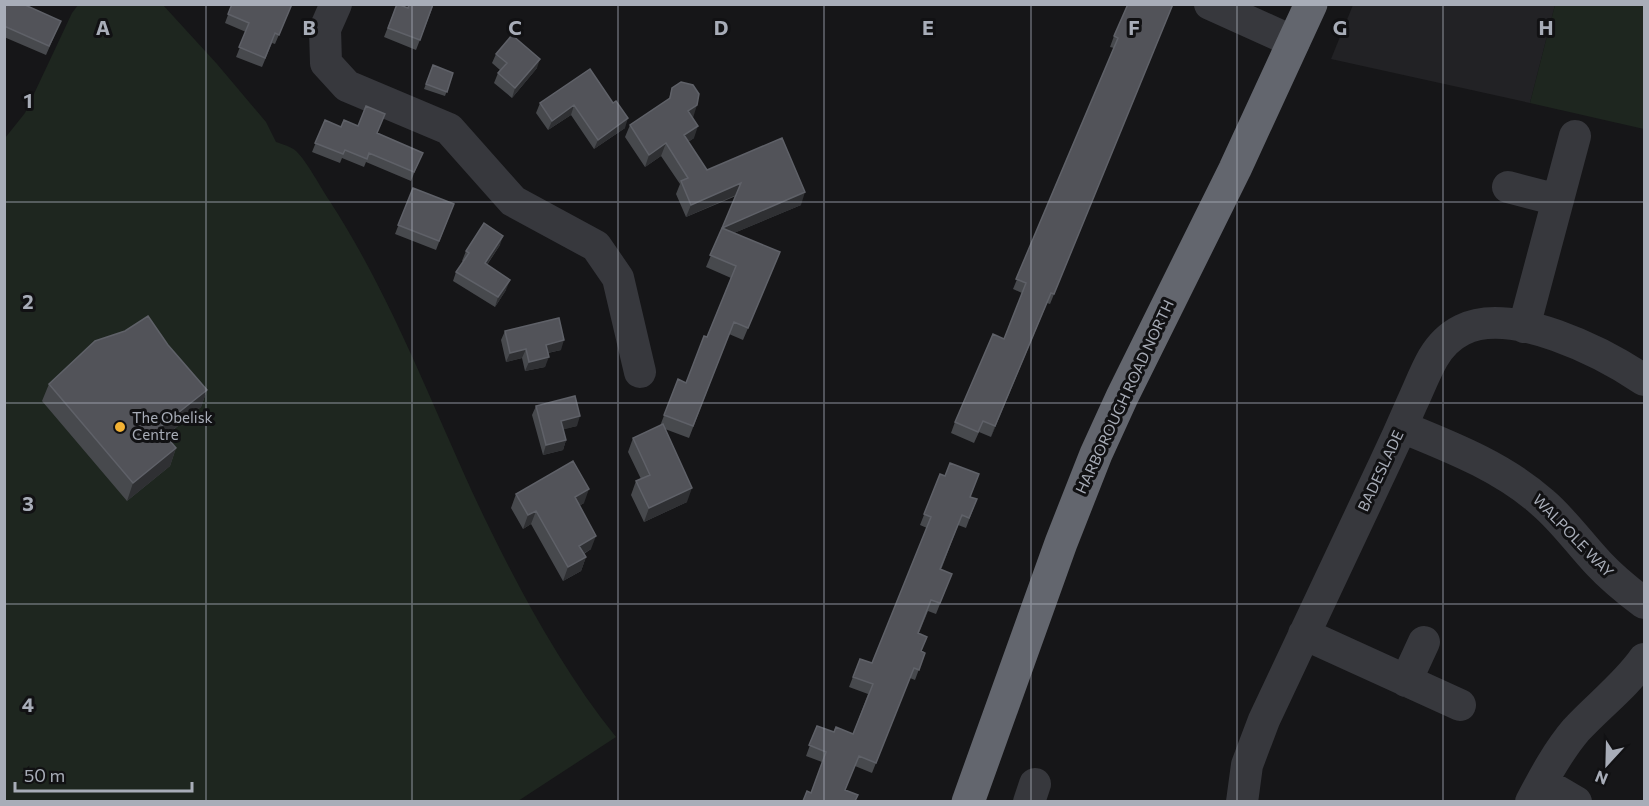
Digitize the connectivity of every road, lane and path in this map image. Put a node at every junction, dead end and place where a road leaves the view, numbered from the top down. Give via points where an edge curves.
1 (336, 4) edge
2 (1210, 4) edge
3 (1311, 4) edge
4 (1294, 42) junction
5 (1575, 136) dead end
6 (1508, 187) dead end
7 (1558, 200) junction
8 (1524, 327) junction
9 (640, 372) dead end
10 (1644, 380) edge
11 (1402, 427) junction
12 (1644, 603) edge
13 (1304, 634) junction
14 (1424, 642) dead end
15 (1644, 659) edge
16 (1406, 681) junction
17 (1460, 705) dead end
18 (1536, 792) edge
19 (968, 801) edge
20 (1242, 801) edge
21 (1576, 801) edge

1 - 9 street via 325,29 326,63 347,86 449,129 513,201 596,246 618,278
2 - 4 street
3 - 4 highway, HARBOROUGH ROAD NORTH
4 - 19 highway, HARBOROUGH ROAD NORTH via 1096,454
5 - 7 street
6 - 7 street
7 - 8 street
8 - 10 street, BADESLADE via 1609,357
8 - 11 street, BADESLADE via 1482,324 1462,330 1446,342 1426,370
11 - 12 street, WALPOLE WAY via 1501,472 1533,493 1612,577
11 - 13 street, BADESLADE
13 - 16 street
13 - 20 street, BADESLADE via 1254,742
14 - 16 street
15 - 18 street via 1628,681 1576,730
16 - 17 street
18 - 21 street

